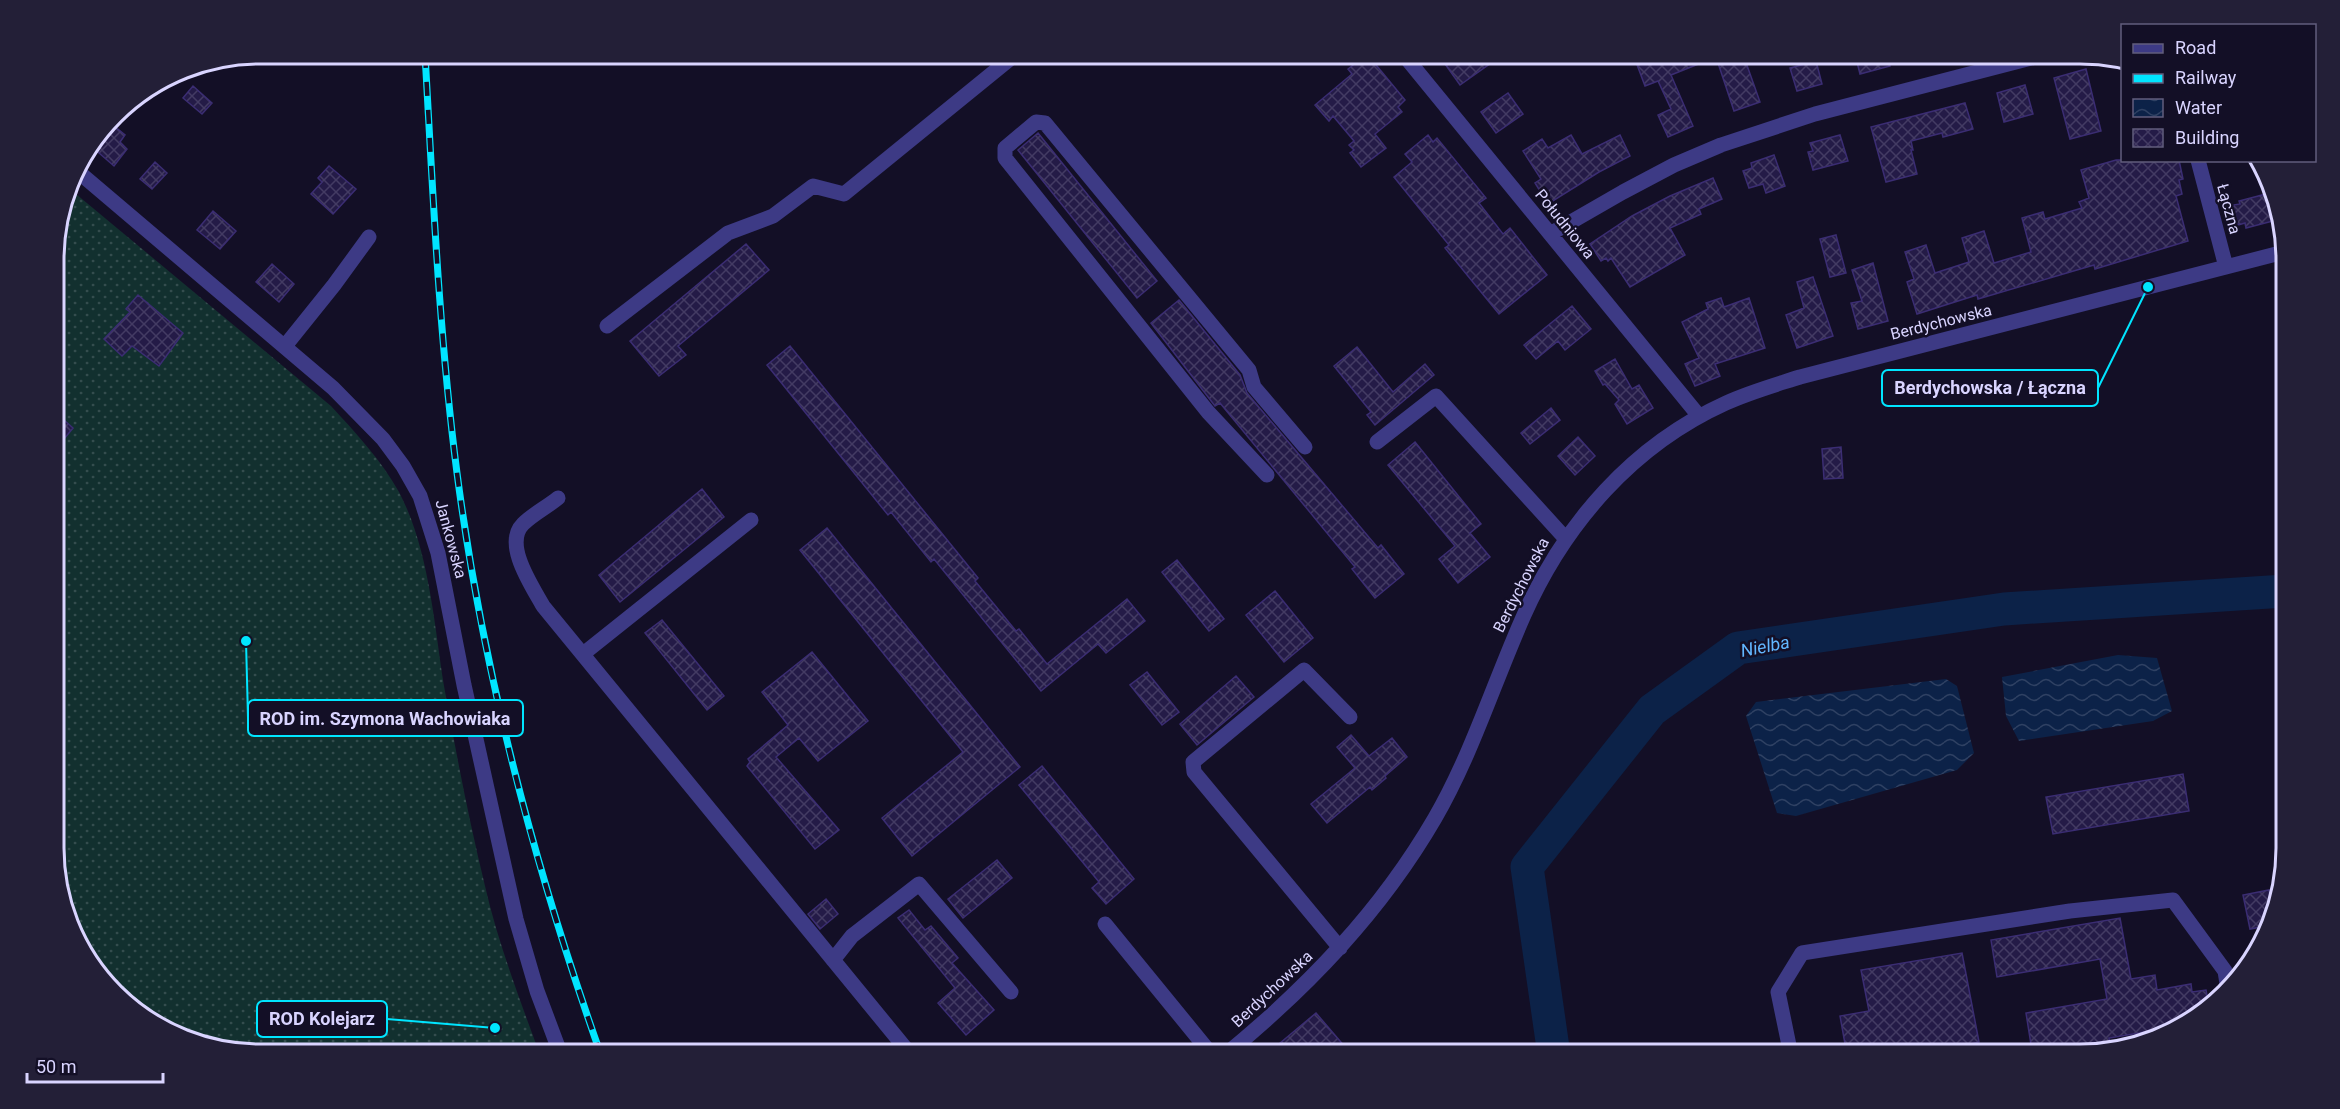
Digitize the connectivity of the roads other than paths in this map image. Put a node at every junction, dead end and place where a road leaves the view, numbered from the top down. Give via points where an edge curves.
1 (1004, 64) edge
2 (1414, 64) edge
3 (2008, 64) edge
4 (2199, 162) edge
5 (84, 176) edge
6 (1550, 234) junction
7 (369, 237) dead end
8 (2276, 254) edge
9 (2226, 267) junction
10 (607, 326) dead end
11 (285, 346) junction
12 (1699, 416) junction
13 (1377, 442) dead end
14 (1305, 447) dead end
15 (1267, 475) dead end
16 (558, 498) dead end
17 (751, 520) dead end
18 (1565, 538) junction
19 (583, 654) junction
20 (1350, 717) dead end
21 (1105, 924) dead end
22 (1340, 948) junction
23 (833, 960) junction
24 (2226, 979) edge
25 (1011, 992) dead end
26 (1203, 1044) edge
27 (1237, 1044) edge
28 (1789, 1044) edge
29 (557, 1045) edge
30 (902, 1045) edge

1 - 10 street via 844,194 813,186 773,216 728,233
2 - 6 street, Południowa
3 - 6 street via 1815,114 1721,145 1674,165
4 - 9 street, Łączna
5 - 11 street, Jankowska
6 - 12 street, Południowa
7 - 11 street
8 - 9 street, Berdychowska
9 - 12 street, Berdychowska via 1800,377 1747,394
11 - 29 street, Jankowska via 383,439 420,496 438,553 516,919
12 - 18 street, Berdychowska via 1626,468
13 - 18 street via 1436,396
14 - 15 street via 1254,387 1242,360 1045,123 1036,122 1005,148 1005,158 1208,412
16 - 19 street via 522,525 516,536 516,551 543,606
17 - 19 street
18 - 22 street, Berdychowska via 1524,614 1435,818 1379,901
19 - 23 street
20 - 22 street via 1304,670 1193,762 1194,772
21 - 26 street
22 - 27 street, Berdychowska
23 - 25 street via 852,936 919,884
23 - 30 street
24 - 28 street via 2225,971 2173,900 2070,910 1802,953 1778,992

